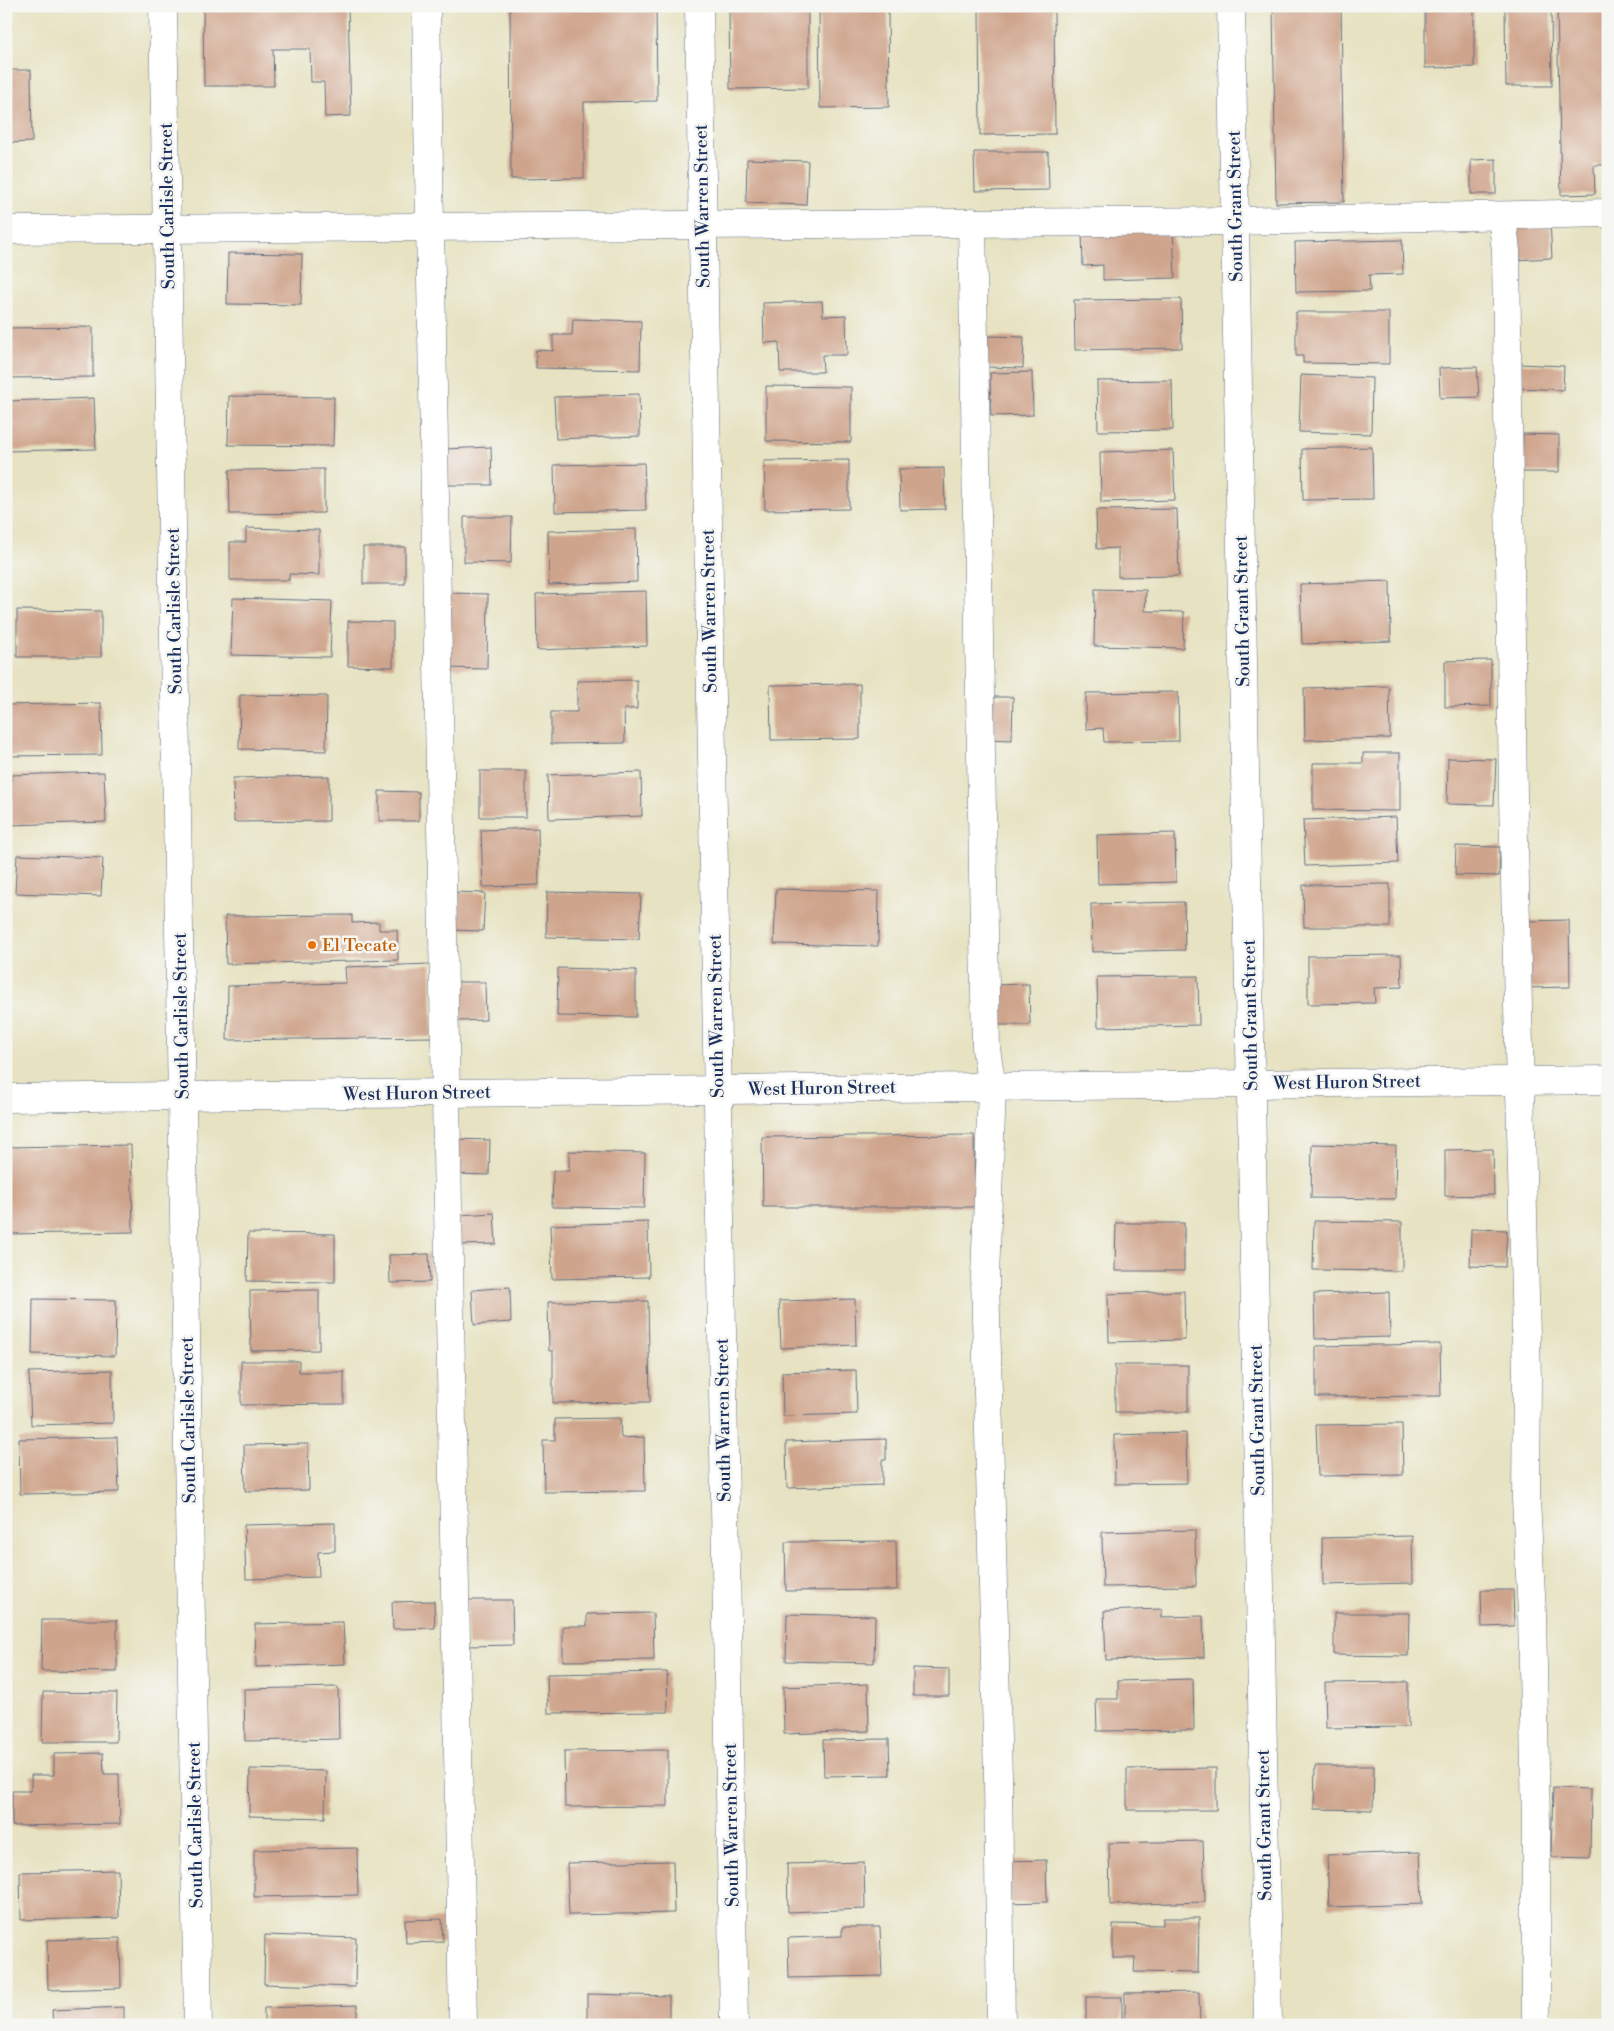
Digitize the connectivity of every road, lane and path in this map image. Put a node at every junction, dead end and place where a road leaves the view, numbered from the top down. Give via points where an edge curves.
1 (163, 6) edge
2 (426, 6) edge
3 (699, 6) edge
4 (1231, 6) edge
5 (1608, 213) edge
6 (1502, 216) junction
7 (1235, 220) junction
8 (972, 222) junction
9 (702, 225) junction
10 (430, 227) junction
11 (167, 229) junction
12 (6, 230) edge
13 (1608, 1080) edge
14 (1521, 1081) junction
15 (1251, 1083) junction
16 (992, 1086) junction
17 (718, 1090) junction
18 (446, 1093) junction
19 (182, 1096) junction
20 (6, 1098) edge
21 (198, 2025) edge
22 (463, 2025) edge
23 (734, 2025) edge
24 (1001, 2025) edge
25 (1268, 2025) edge
26 (1536, 2025) edge

1 - 11 street, South Carlisle Street
2 - 10 street
3 - 9 street, South Warren Street
4 - 7 street, South Grant Street
5 - 6 street
6 - 7 street
6 - 14 street via 1506,251 1513,799
7 - 8 street
7 - 15 street, South Grant Street
8 - 9 street
8 - 16 street via 986,1049
9 - 10 street
9 - 17 street, South Warren Street
10 - 11 street
10 - 18 street
11 - 12 street
11 - 19 street, South Carlisle Street
13 - 14 street, West Huron Street
14 - 15 street, West Huron Street
14 - 26 street via 1526,1500 1532,1613
15 - 16 street, West Huron Street
15 - 25 street, South Grant Street
16 - 17 street, West Huron Street
16 - 24 street via 985,1278
17 - 18 street, West Huron Street
17 - 23 street, South Warren Street
18 - 19 street, West Huron Street
18 - 22 street
19 - 20 street, West Huron Street
19 - 21 street, South Carlisle Street

